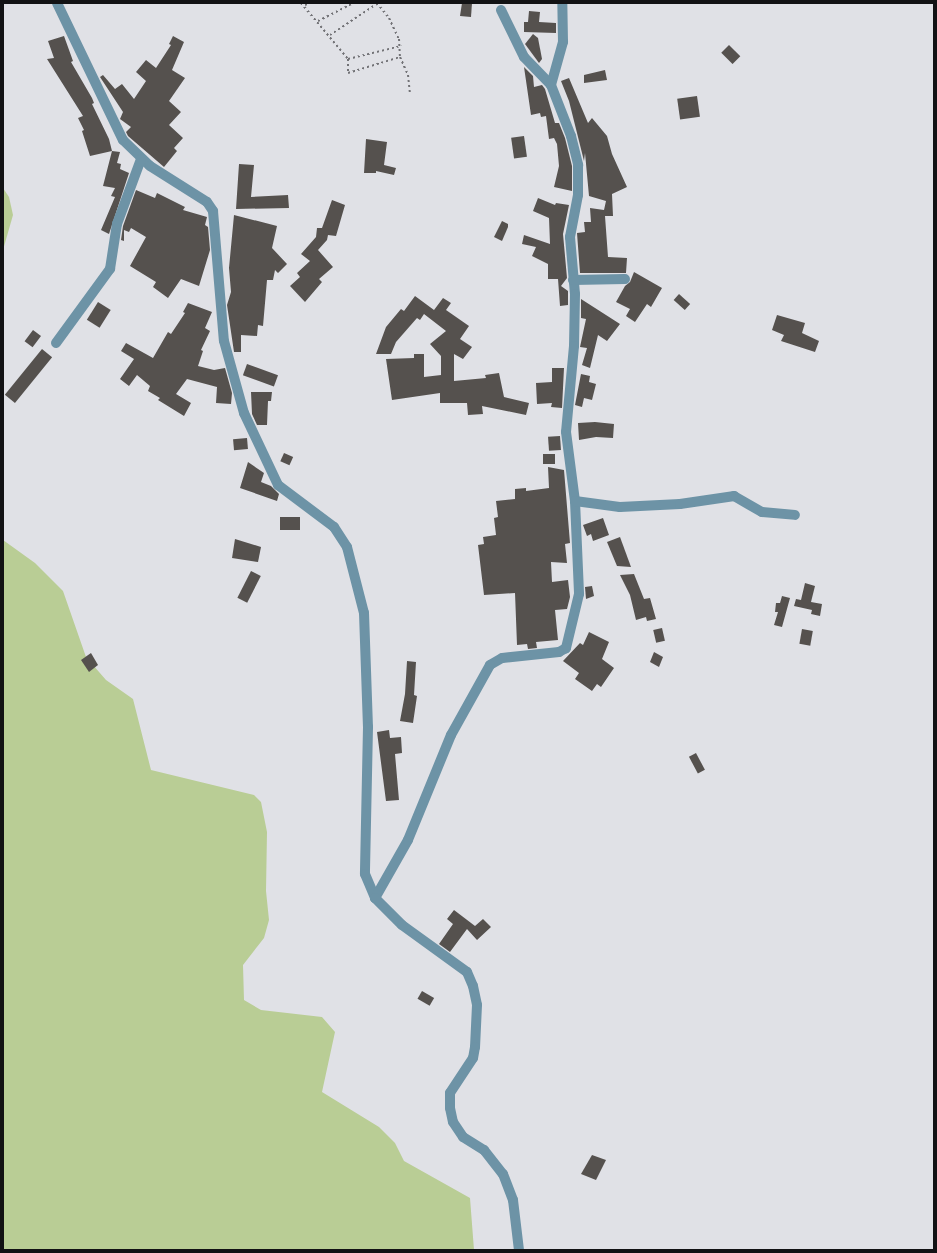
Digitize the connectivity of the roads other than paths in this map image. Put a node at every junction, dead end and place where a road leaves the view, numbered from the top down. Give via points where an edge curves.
1 (57, 3) edge
2 (562, 3) edge
3 (501, 10) dead end
4 (551, 84) junction
5 (141, 159) junction
6 (625, 279) dead end
7 (573, 280) junction
8 (56, 343) dead end
9 (575, 501) junction
10 (795, 514) dead end
11 (375, 898) junction
12 (519, 1250) edge

1 - 5 street via 118,133
2 - 4 street via 563,42
3 - 4 street via 524,57
4 - 7 street via 571,136 578,165 578,195 570,237
5 - 8 street via 117,224 110,269
5 - 11 street via 207,202 213,211 224,341 244,413 278,485 334,528 347,547 364,613 368,720 365,874
6 - 7 street
7 - 9 street via 574,346 566,432
9 - 10 street via 620,507 680,504 734,496 762,512
9 - 11 street via 579,594 566,648 559,652 502,658 490,665 451,735 408,840
11 - 12 street via 402,925 467,972 473,986 478,1026 474,1052 467,1069 450,1093 450,1108 453,1122 463,1137 484,1150 503,1174 513,1200

